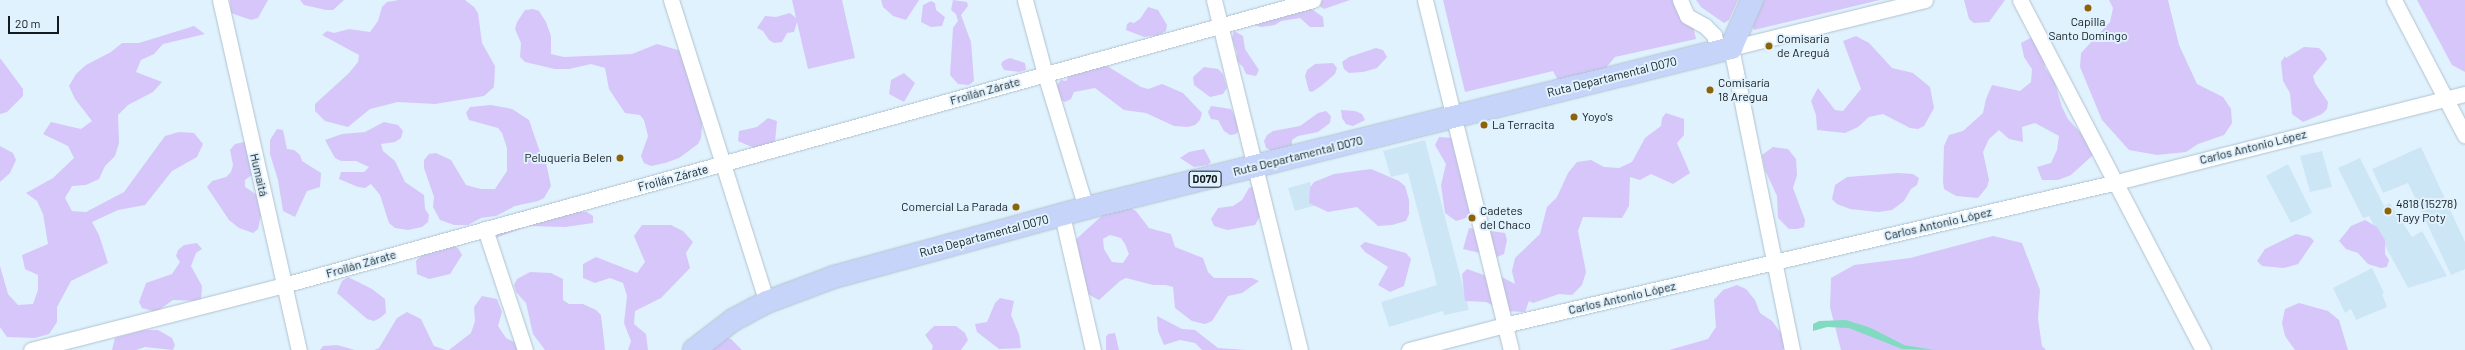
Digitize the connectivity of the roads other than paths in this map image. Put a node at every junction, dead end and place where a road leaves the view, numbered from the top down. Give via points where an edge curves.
1 (220, 0) edge
2 (671, 0) edge
3 (1025, 0) edge
4 (1214, 0) edge
5 (1313, 0) edge
6 (1425, 0) edge
7 (1680, 0) edge
8 (1752, 0) edge
9 (1925, 0) edge
10 (2020, 0) edge
11 (2394, 0) edge
12 (1220, 24) junction
13 (1724, 49) junction
14 (1044, 74) junction
15 (2465, 94) edge
16 (2445, 98) junction
17 (1455, 116) junction
18 (2465, 136) edge
19 (724, 165) junction
20 (1256, 167) junction
21 (2118, 182) junction
22 (1086, 208) junction
23 (1062, 215) junction
24 (485, 229) junction
25 (1775, 262) junction
26 (284, 285) junction
27 (767, 302) junction
28 (1504, 325) junction
29 (31, 350) edge
30 (299, 350) edge
31 (525, 350) edge
32 (694, 350) edge
33 (1093, 350) edge
34 (1300, 350) edge
35 (1409, 350) edge
36 (1511, 350) edge
37 (1792, 350) edge
38 (2203, 350) edge

1 - 26 street, Humaitá
2 - 19 street
3 - 14 street
4 - 12 street
5 - 12 street, Froilán Zárate
6 - 17 street
7 - 13 street via 1687,16 1705,26
8 - 13 main road
9 - 13 street
10 - 21 street
11 - 16 street
12 - 14 street, Froilán Zárate
12 - 20 street
13 - 17 main road, Ruta Departamental D070 / D070
13 - 25 street
14 - 19 street, Froilán Zárate
14 - 22 street
15 - 16 street, Carlos Antonio López
16 - 18 street
16 - 21 street, Carlos Antonio López
17 - 20 main road, Ruta Departamental D070 / D070
17 - 28 street
19 - 24 street, Froilán Zárate
19 - 27 street
20 - 22 main road, Ruta Departamental D070 / D070
20 - 34 street
21 - 25 street, Carlos Antonio López
21 - 38 street
22 - 23 main road, Ruta Departamental D070 / D070
23 - 27 main road, Ruta Departamental D070 / D070 via 834,277
23 - 33 street
24 - 26 street, Froilán Zárate
24 - 31 street
25 - 28 street, Carlos Antonio López
25 - 37 street
26 - 29 street, Froilán Zárate
26 - 30 street, Humaitá
27 - 32 main road, Ruta Departamental D070 / D070 via 733,320
28 - 35 street, Carlos Antonio López
28 - 36 street

